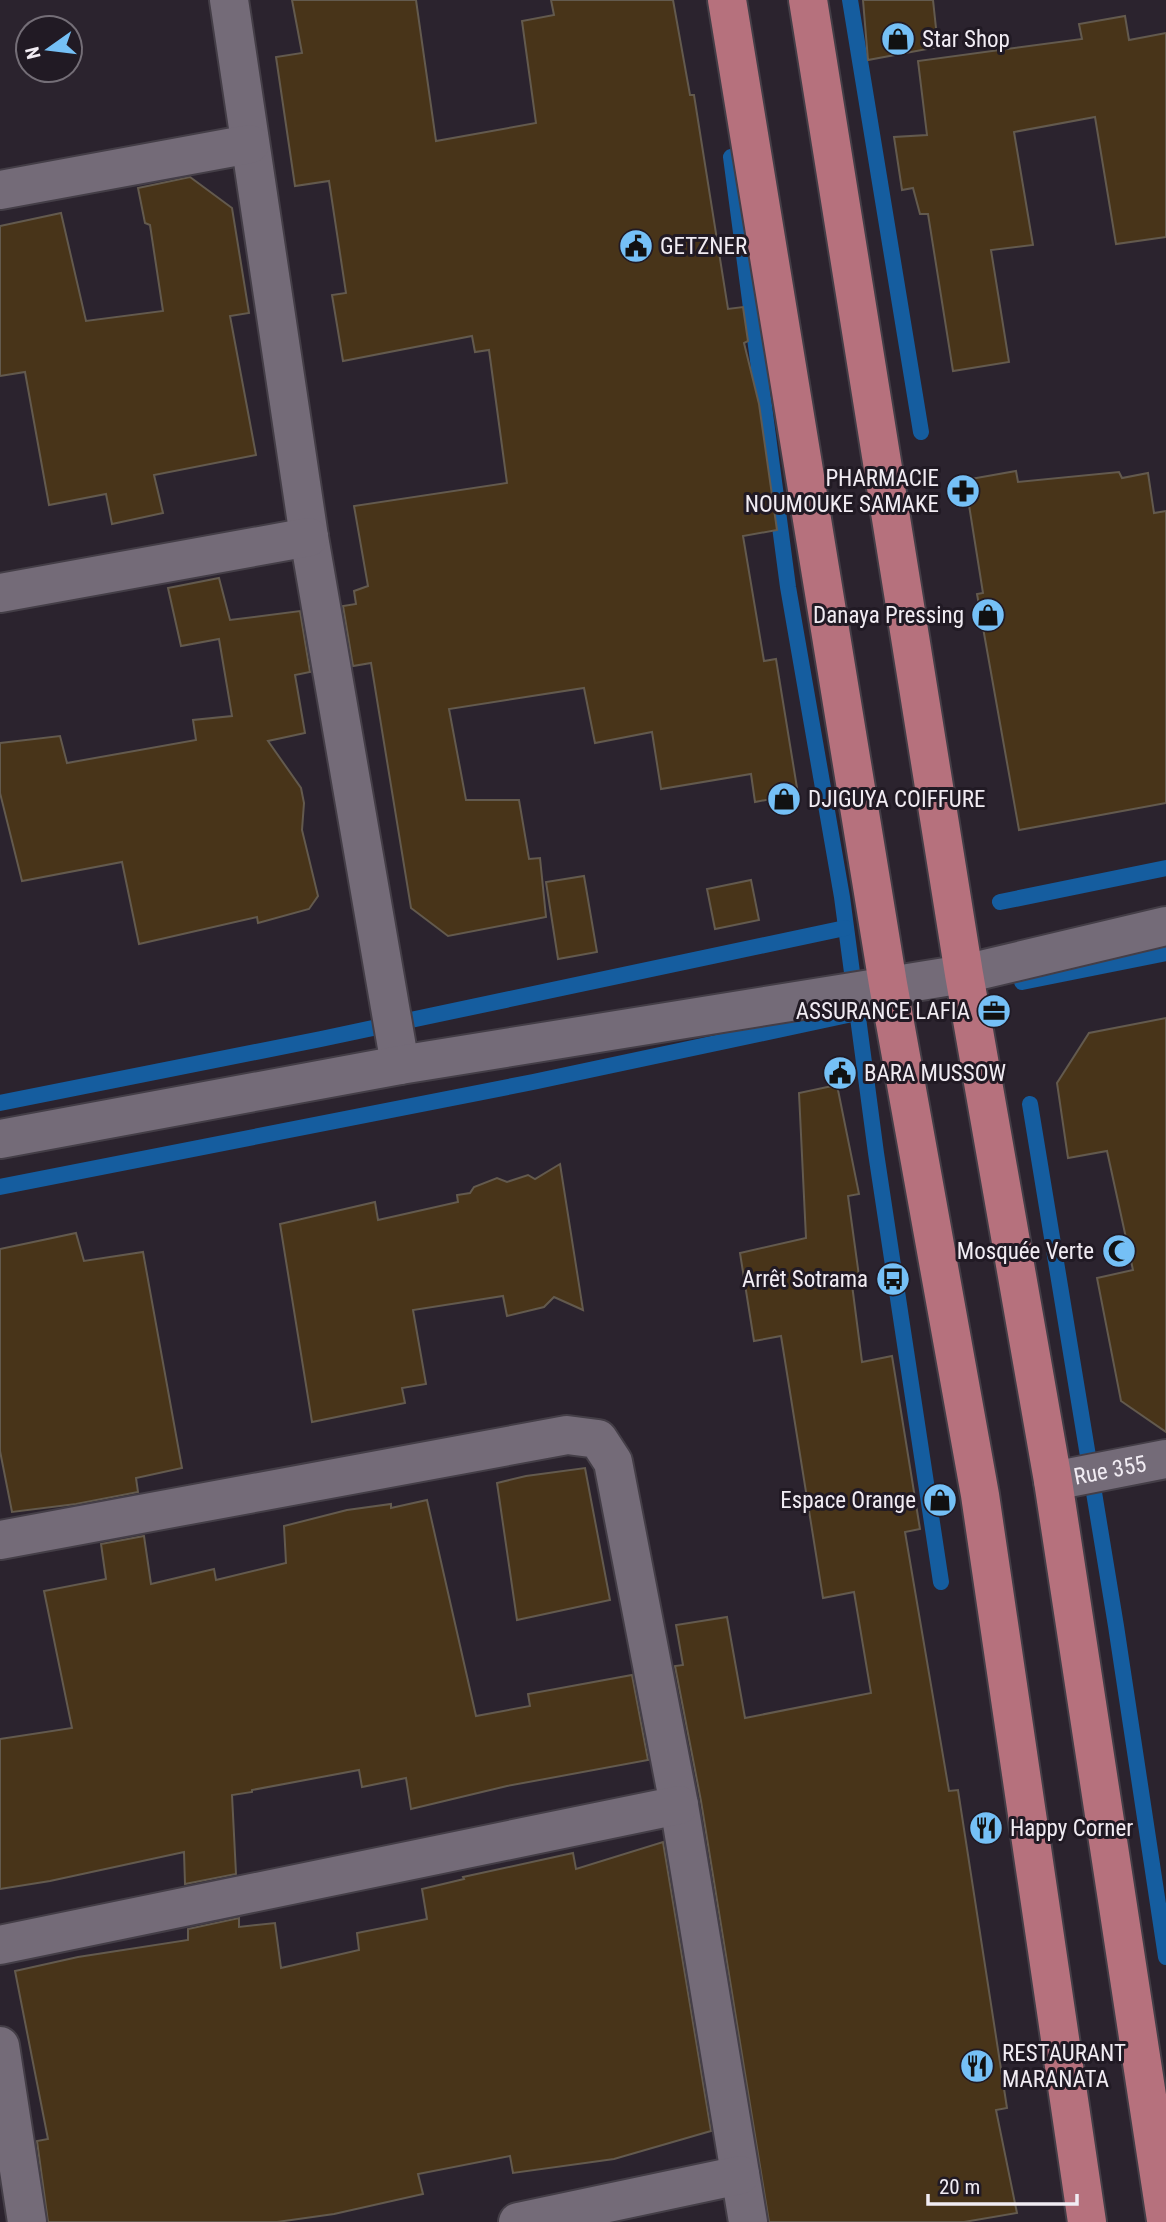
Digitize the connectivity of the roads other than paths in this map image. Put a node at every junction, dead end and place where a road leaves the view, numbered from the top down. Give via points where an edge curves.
1 (229, 0) edge
2 (727, 0) edge
3 (808, 0) edge
4 (250, 144) junction
5 (0, 190) edge
6 (309, 537) junction
7 (0, 593) edge
8 (1166, 926) edge
9 (964, 974) junction
10 (888, 984) junction
11 (400, 1065) junction
12 (0, 1139) edge
13 (1166, 1459) edge
14 (1053, 1480) junction
15 (0, 1539) edge
16 (680, 1805) junction
17 (0, 1945) edge
18 (0, 2046) edge
19 (740, 2175) junction
20 (1166, 2220) edge
21 (27, 2222) edge
22 (518, 2222) edge
23 (748, 2222) edge
24 (1087, 2222) edge

1 - 4 street
2 - 10 main road
3 - 9 main road
4 - 5 street
4 - 6 street
6 - 7 street
6 - 11 street
8 - 9 street
9 - 10 street
9 - 14 main road
10 - 11 street
10 - 24 main road via 980,1494
11 - 12 street
13 - 14 street, Rue 355
14 - 20 main road
15 - 16 street via 567,1435 598,1439 612,1462
16 - 17 street
16 - 19 street
18 - 21 street
19 - 22 street
19 - 23 street

